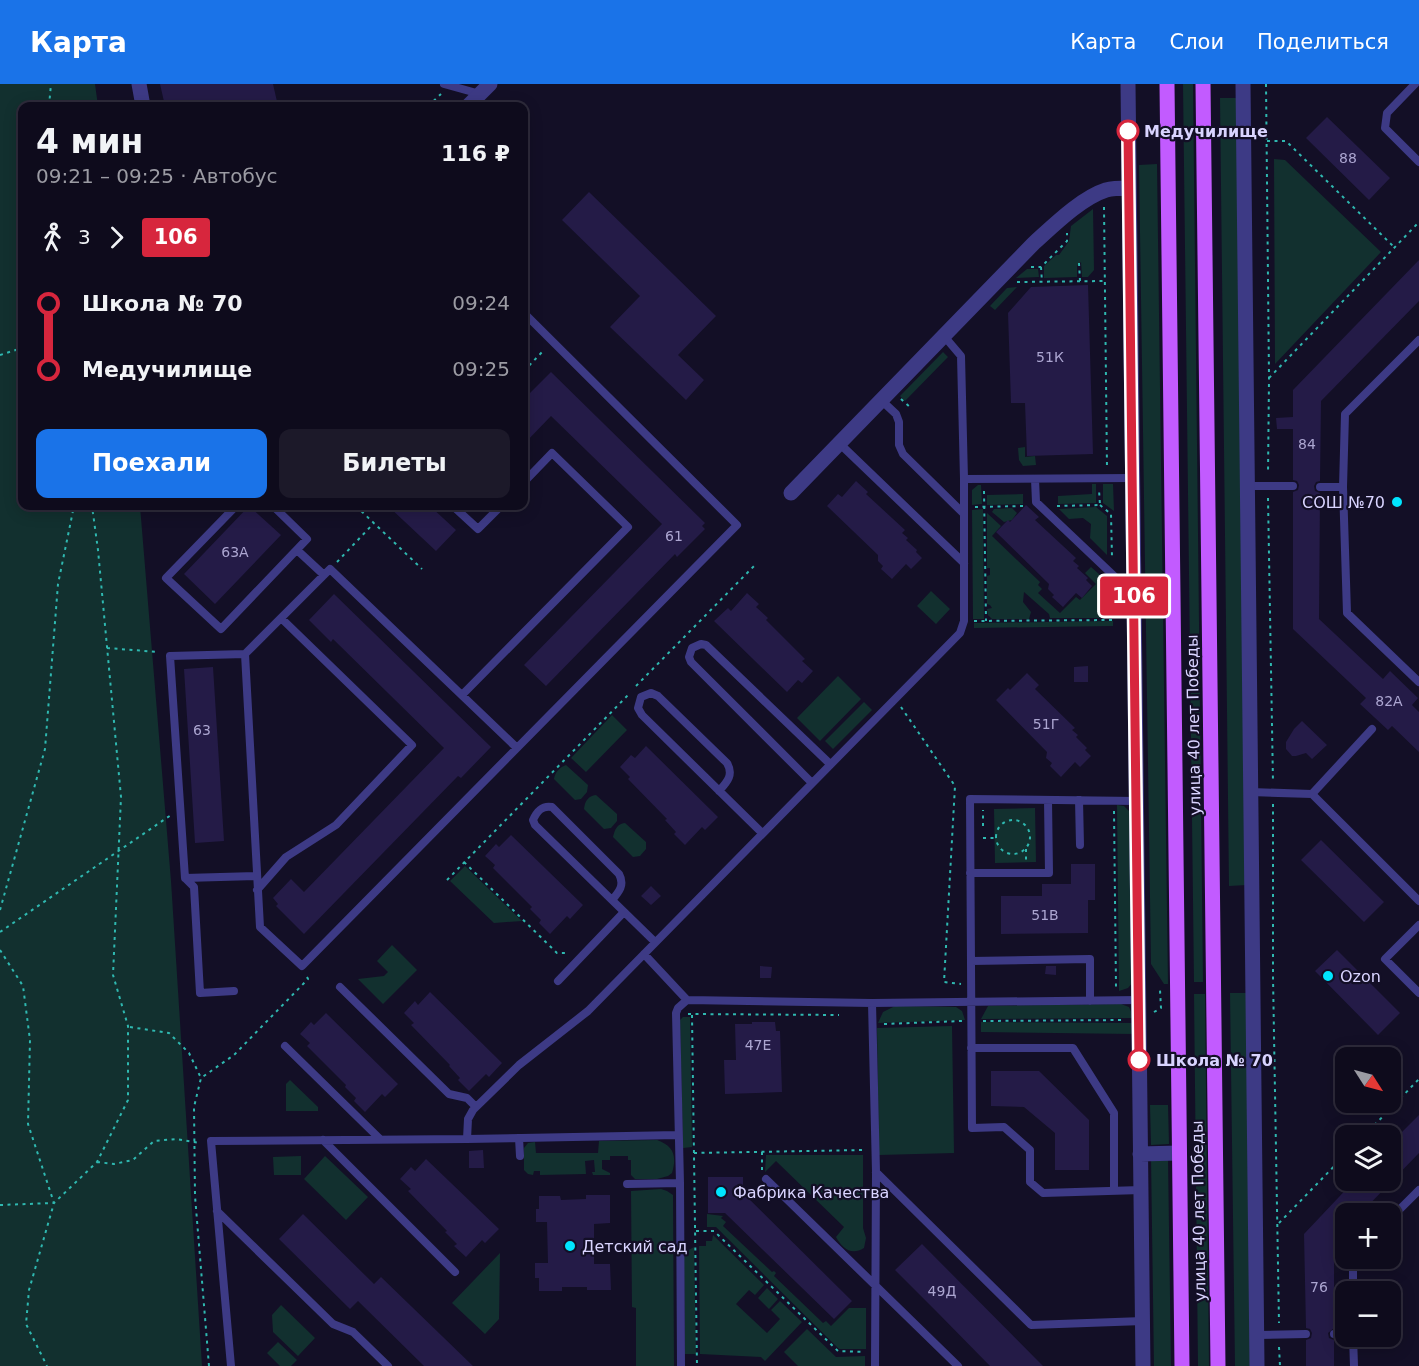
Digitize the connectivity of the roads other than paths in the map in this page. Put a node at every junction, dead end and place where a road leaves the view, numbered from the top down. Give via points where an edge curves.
1 (139, 84) edge
2 (1128, 84) edge
3 (1167, 84) edge
4 (1203, 84) edge
5 (1243, 84) edge
6 (1415, 84) edge
7 (447, 85) edge
8 (485, 89) edge
9 (142, 102) edge
10 (472, 102) edge
11 (1419, 162) edge
12 (1129, 188) junction
13 (528, 317) edge
14 (944, 336) junction
15 (1419, 340) edge
16 (881, 400) junction
17 (839, 443) junction
18 (528, 478) edge
19 (1132, 478) junction
20 (964, 479) junction
21 (1035, 479) junction
22 (1247, 486) junction
23 (1293, 486) dead end
24 (1320, 487) dead end
25 (1343, 487) junction
26 (791, 493) dead end
27 (232, 510) edge
28 (277, 510) edge
29 (457, 510) edge
30 (497, 510) edge
31 (964, 514) junction
32 (297, 550) junction
33 (964, 563) junction
34 (327, 572) junction
35 (1134, 594) junction
36 (281, 618) junction
37 (245, 654) junction
38 (1419, 682) edge
39 (462, 696) junction
40 (1372, 729) dead end
41 (517, 748) junction
42 (829, 764) junction
43 (811, 782) junction
44 (719, 790) junction
45 (1251, 792) junction
46 (1312, 794) junction
47 (1048, 800) junction
48 (1079, 800) junction
49 (1136, 801) junction
50 (762, 833) junction
51 (1080, 845) dead end
52 (970, 873) junction
53 (256, 876) junction
54 (185, 878) junction
55 (257, 890) junction
56 (612, 900) junction
57 (1419, 901) edge
58 (624, 912) junction
59 (1419, 925) edge
60 (655, 942) junction
61 (644, 954) junction
62 (971, 961) junction
63 (558, 981) dead end
64 (340, 987) dead end
65 (234, 991) dead end
66 (1419, 993) edge
67 (687, 1000) junction
68 (1139, 1000) junction
69 (1090, 1001) junction
70 (971, 1002) junction
71 (872, 1003) junction
72 (285, 1046) dead end
73 (971, 1048) junction
74 (476, 1107) junction
75 (678, 1135) junction
76 (519, 1138) junction
77 (380, 1139) junction
78 (467, 1139) junction
79 (323, 1140) junction
80 (1179, 1153) junction
81 (1140, 1154) junction
82 (520, 1156) dead end
83 (876, 1172) junction
84 (766, 1179) road end
85 (680, 1183) junction
86 (627, 1185) dead end
87 (1114, 1190) junction
88 (1141, 1190) junction
89 (1419, 1190) edge
90 (1401, 1208) edge
91 (217, 1211) junction
92 (455, 1272) dead end
93 (874, 1285) junction
94 (1143, 1321) junction
95 (1306, 1334) dead end
96 (1257, 1335) junction
97 (1353, 1347) edge
98 (231, 1366) edge
99 (388, 1366) edge
100 (681, 1366) edge
101 (875, 1366) edge
102 (958, 1366) edge
103 (1143, 1366) edge
104 (1182, 1366) edge
105 (1218, 1366) edge
106 (1257, 1366) edge
107 (1354, 1366) edge

1 - 9 street
2 - 12 street
3 - 80 main road, улица 40 лет Победы
4 - 105 main road, улица 40 лет Победы
5 - 22 street
6 - 11 lane via 1387,113 1385,128
7 - 8 lane
8 - 10 street
12 - 14 street via 1106,190 1090,197 1058,222
12 - 19 street
13 - 41 lane via 737,525
14 - 16 street
14 - 20 lane via 962,356
15 - 25 lane via 1345,414
16 - 17 street
16 - 31 lane via 896,414 903,454
17 - 26 street
17 - 33 lane
18 - 39 lane via 552,453 628,527
19 - 21 lane
19 - 35 street
20 - 21 lane
20 - 31 lane
21 - 35 lane via 1036,502
22 - 23 lane
22 - 45 street
24 - 25 lane
25 - 38 lane via 1347,614
27 - 32 lane via 166,578 221,629
28 - 32 lane via 308,539
29 - 30 lane via 478,529
31 - 33 lane
32 - 34 lane
33 - 42 lane via 964,621 960,633
34 - 36 lane
34 - 39 lane
35 - 49 street
36 - 37 lane
36 - 55 lane via 412,746 336,825 286,857
37 - 53 lane
37 - 54 lane via 170,656
39 - 41 lane
40 - 46 lane
41 - 55 lane via 302,966 260,927
42 - 43 lane
42 - 43 lane via 706,645 692,648 691,662
43 - 50 lane
44 - 44 lane via 642,715 638,708 641,697 651,693 658,696 727,763 728,782
44 - 50 lane
45 - 46 lane
45 - 96 street
46 - 57 lane
47 - 48 lane
47 - 52 lane via 970,799
47 - 52 lane via 1049,873
48 - 49 lane
48 - 51 lane
49 - 68 street
50 - 60 lane
52 - 62 lane
53 - 54 lane
53 - 55 lane
54 - 65 lane via 194,887 200,993
56 - 56 lane via 535,825 533,820 541,808 552,807 619,874 622,886
56 - 58 lane
58 - 60 lane
58 - 63 lane
59 - 66 lane via 1385,959
60 - 61 lane
61 - 67 lane
61 - 74 lane via 588,1011 519,1065
62 - 69 lane via 1090,959
62 - 70 lane
64 - 74 lane via 449,1094 467,1098
67 - 71 lane
67 - 75 lane via 676,1013
68 - 69 lane
68 - 81 street
69 - 70 lane
70 - 71 lane
70 - 73 lane
71 - 83 lane
72 - 77 lane
73 - 87 lane via 1073,1048 1114,1113
73 - 87 lane via 972,1128 1004,1127 1030,1150 1030,1182 1043,1192
74 - 78 lane via 468,1119
75 - 76 lane
75 - 85 lane
76 - 78 lane
76 - 82 lane
77 - 78 lane
77 - 79 lane
79 - 91 lane via 211,1141
79 - 92 lane
80 - 81 street
80 - 104 main road, улица 40 лет Победы
81 - 88 street
83 - 93 lane
83 - 94 lane via 1031,1324
84 - 93 lane
85 - 86 lane
85 - 100 lane
87 - 88 lane
88 - 94 street
89 - 90 lane
91 - 98 lane
91 - 99 lane via 333,1324 353,1332
93 - 101 lane
93 - 102 lane
94 - 103 street
95 - 96 lane
96 - 106 street
97 - 107 lane

